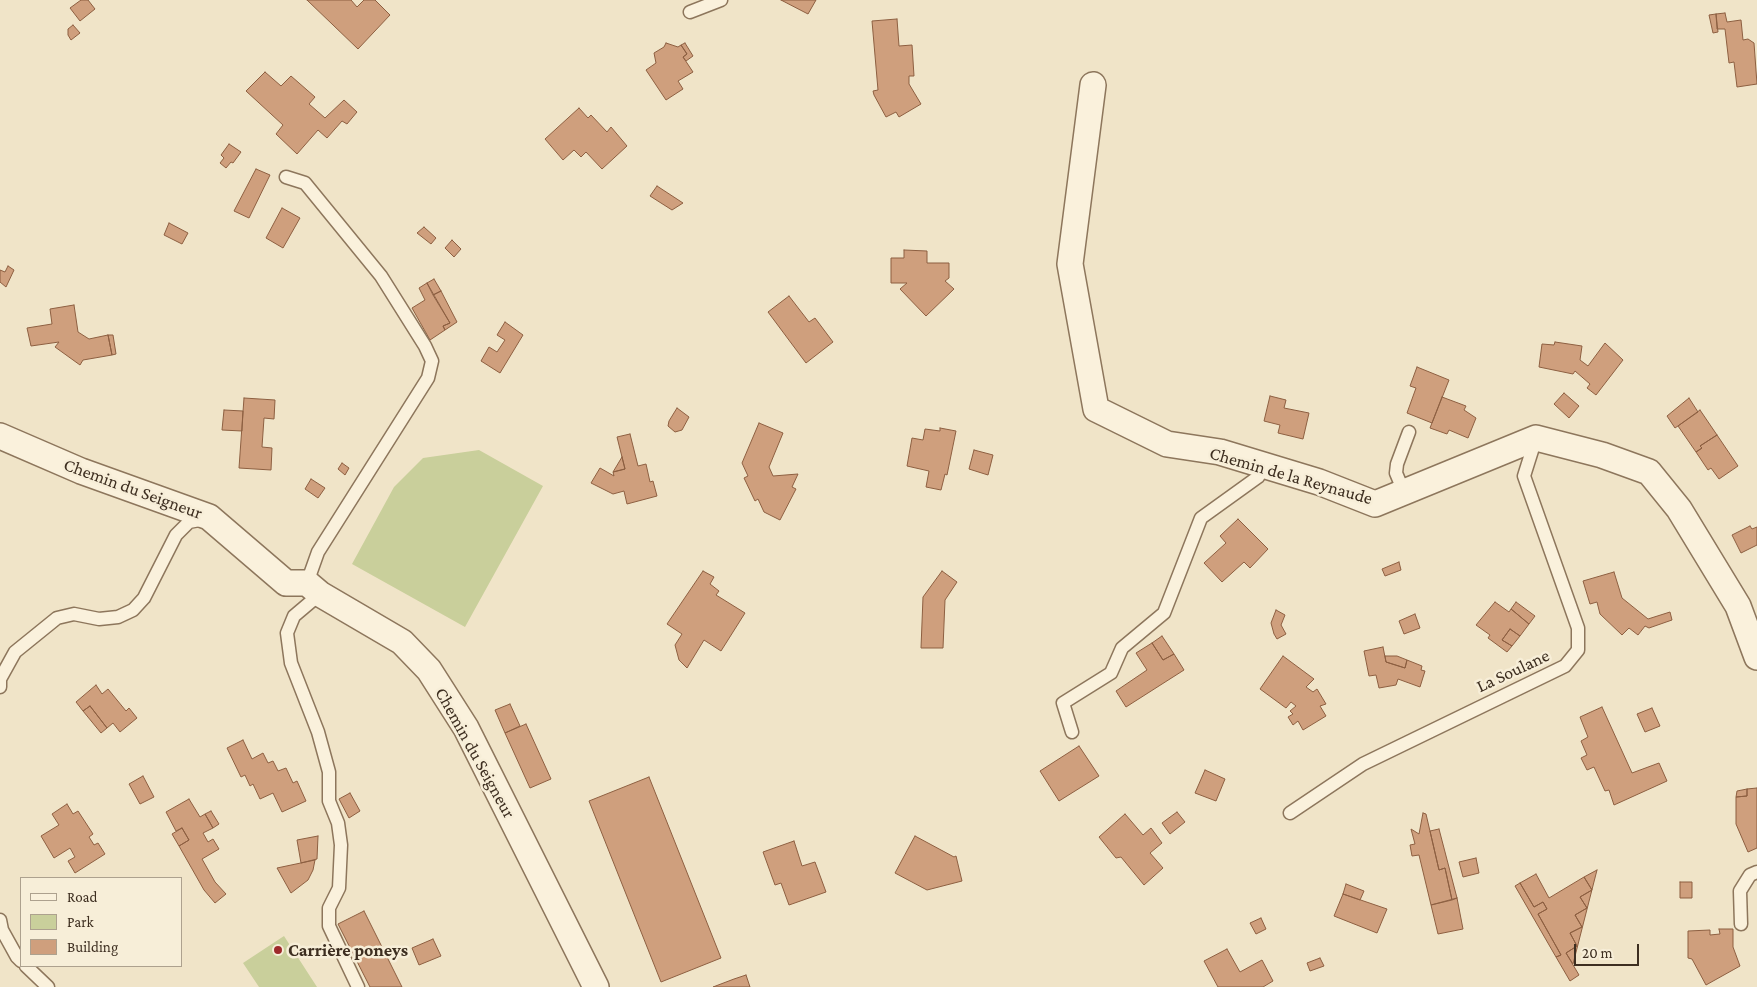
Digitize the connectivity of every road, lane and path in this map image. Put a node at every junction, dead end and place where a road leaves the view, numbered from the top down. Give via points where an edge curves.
1 (722, 0) edge
2 (690, 12) dead end
3 (1093, 85) dead end
4 (286, 177) dead end
5 (1409, 432) dead end
6 (0, 436) edge
7 (1536, 438) junction
8 (1265, 466) junction
9 (1404, 492) junction
10 (209, 517) junction
11 (313, 588) junction
12 (1757, 657) edge
13 (0, 687) edge
14 (1072, 732) dead end
15 (1290, 813) dead end
16 (1757, 872) edge
17 (0, 920) edge
18 (1741, 924) dead end
19 (20, 960) edge
20 (27, 967) edge
21 (48, 987) edge
22 (358, 987) edge
23 (596, 987) edge

1 - 2 lane
3 - 8 street, Chemin de la Reynaude via 1070,264 1096,409 1167,444 1220,452
4 - 11 lane via 305,184 382,276 432,361 428,378 318,552
5 - 9 lane via 1396,473
6 - 10 street, Chemin du Seigneur via 81,471
7 - 9 street, Chemin de la Reynaude
7 - 12 street via 1602,455 1649,472 1679,509 1738,606
7 - 15 lane, La Soulane via 1524,476 1578,628 1578,650 1565,666 1364,764
8 - 9 street, Chemin de la Reynaude via 1319,482 1375,504
8 - 14 lane via 1258,477 1201,518 1164,614 1122,648 1110,673 1063,703
10 - 11 street, Chemin du Seigneur via 286,583
10 - 13 lane via 190,522 176,535 144,598 134,610 118,617 99,619 74,614 57,618 15,652 0,679
11 - 22 lane via 287,633 291,663 329,772 329,801 338,822 341,845 338,888 329,908 329,926
11 - 23 street, Chemin du Seigneur via 402,642 429,670 466,728
16 - 18 lane via 1750,875 1740,891
17 - 19 lane via 2,930
20 - 21 lane

